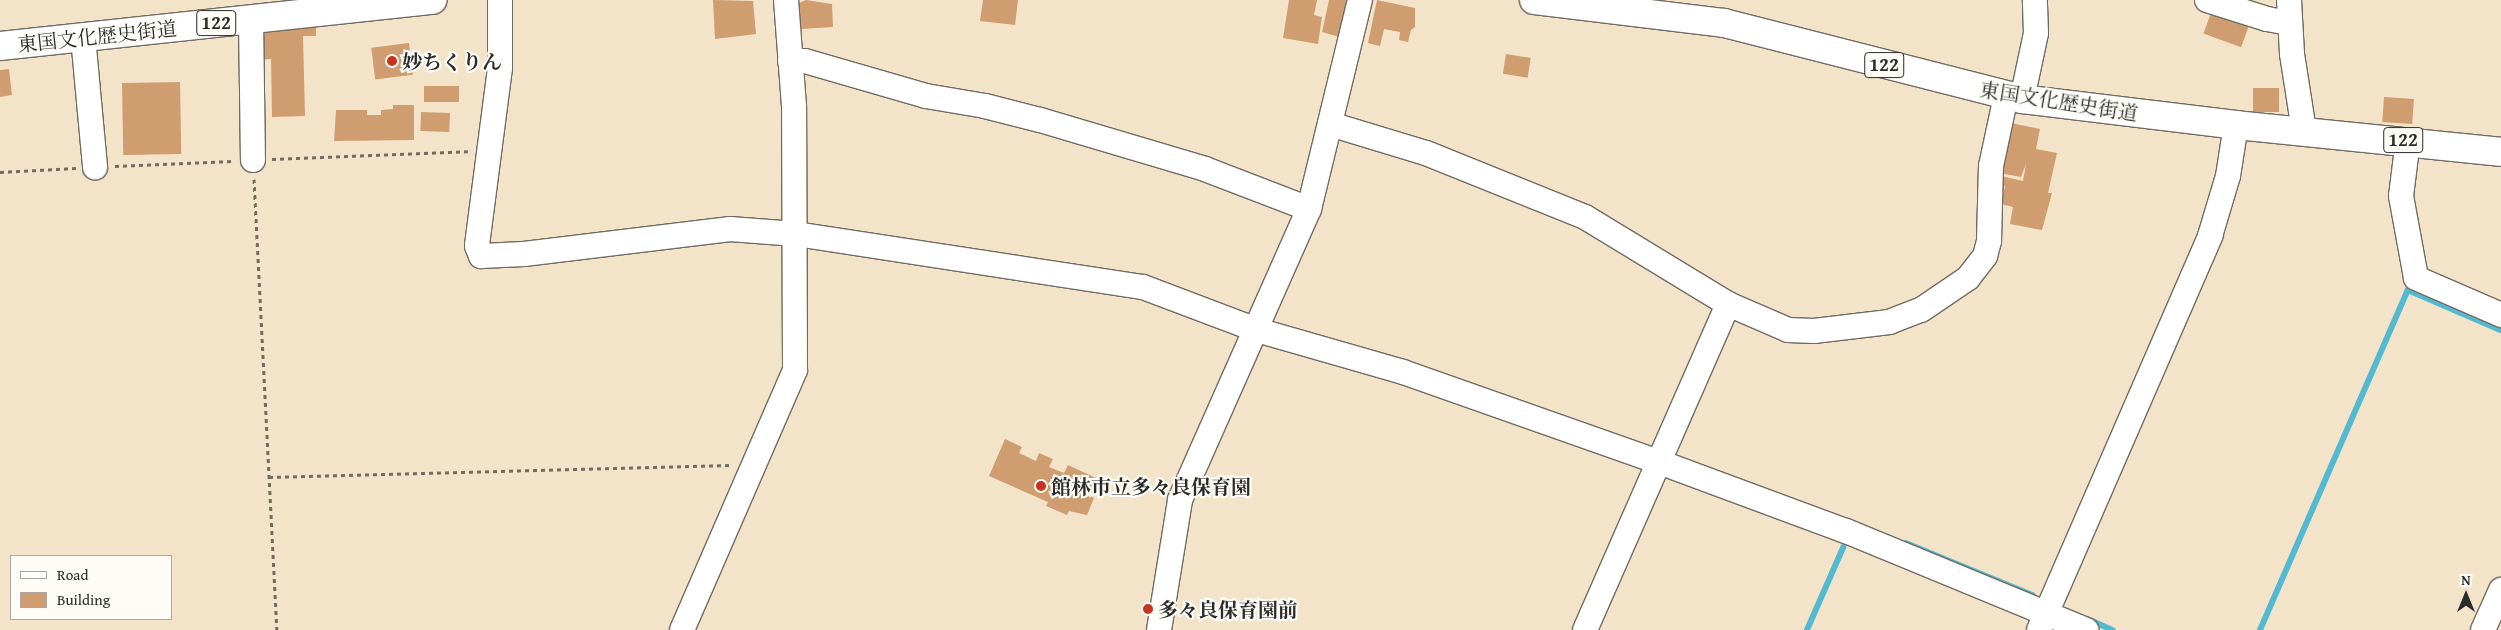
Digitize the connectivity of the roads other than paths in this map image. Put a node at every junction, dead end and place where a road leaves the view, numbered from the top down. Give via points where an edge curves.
1 (433, 0) edge
2 (500, 0) edge
3 (786, 0) edge
4 (1360, 0) edge
5 (2035, 0) edge
6 (2207, 0) edge
7 (1544, 1) edge
8 (2289, 11) edge
9 (250, 19) junction
10 (84, 37) junction
11 (0, 46) edge
12 (790, 61) junction
13 (2014, 98) junction
14 (1330, 124) junction
15 (2236, 125) junction
16 (2304, 131) junction
17 (2408, 140) junction
18 (2501, 152) edge
19 (253, 160) road end
20 (95, 167) road end
21 (1309, 209) junction
22 (796, 234) junction
23 (1728, 304) junction
24 (2501, 315) edge
25 (1257, 330) junction
26 (1658, 462) junction
27 (2501, 590) edge
28 (2043, 621) edge
29 (682, 630) edge
30 (1159, 630) edge
31 (1584, 630) edge
32 (2086, 630) edge
33 (2483, 630) edge

1 - 9 highway, 東国文化歴史街道 / 122
2 - 22 street via 500,68 477,246 480,256 524,254 730,229
3 - 12 street
4 - 14 street
5 - 13 street via 2036,33
6 - 8 street via 2267,19
7 - 13 highway, 東国文化歴史街道 / 122 via 1724,23
8 - 16 street
9 - 10 highway, 東国文化歴史街道 / 122
9 - 19 street
10 - 11 highway, 東国文化歴史街道 / 122
10 - 20 street
12 - 21 street via 806,61 926,96 1040,120 1205,169
12 - 22 street
13 - 15 highway, 東国文化歴史街道 / 122
13 - 23 street via 1991,166 1989,241 1984,256 1968,278 1913,313 1888,322 1814,331 1788,330
14 - 21 street
14 - 23 street via 1426,153 1585,218
15 - 16 highway, 東国文化歴史街道 / 122
15 - 28 street via 2217,219
16 - 17 highway, 東国文化歴史街道 / 122
17 - 18 highway, 東国文化歴史街道 / 122
17 - 24 street via 2401,196 2416,278
21 - 25 street
22 - 25 street via 1143,287
22 - 29 street via 795,370
23 - 26 street
25 - 26 street via 1403,372
25 - 30 street via 1197,456 1180,500
26 - 28 street via 1846,531
26 - 31 street
27 - 33 street
28 - 32 street

